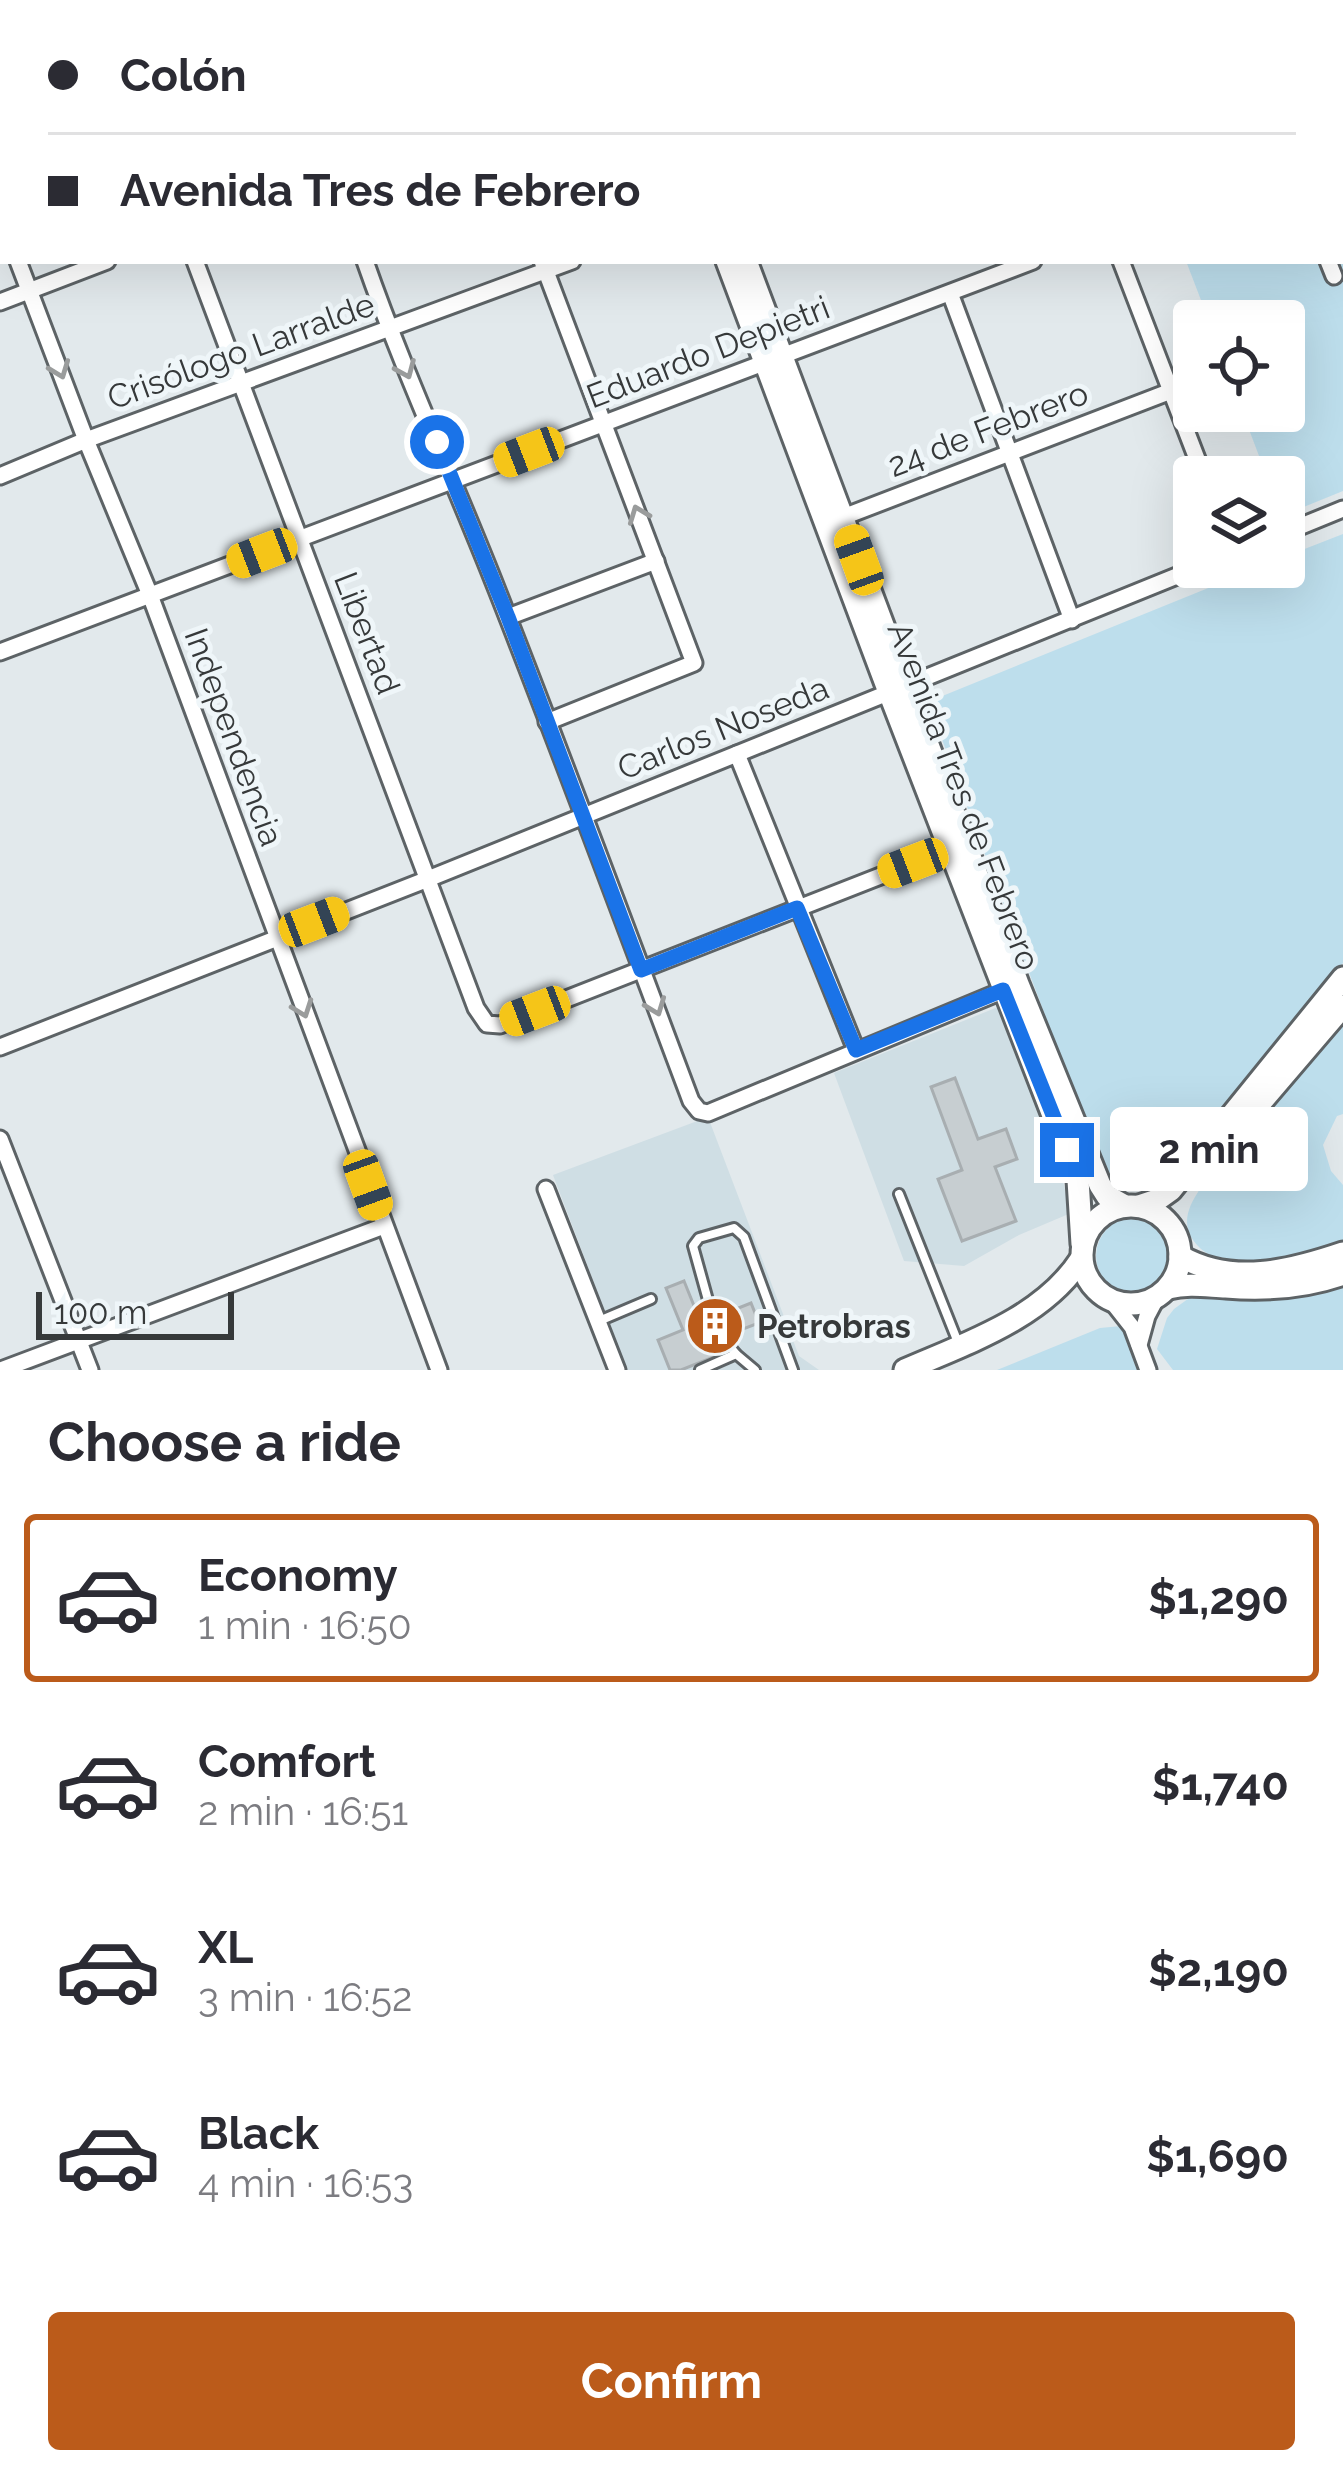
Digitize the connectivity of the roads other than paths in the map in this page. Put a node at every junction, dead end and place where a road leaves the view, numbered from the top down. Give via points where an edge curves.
1 (19, 264) edge
2 (99, 264) edge
3 (196, 264) edge
4 (366, 264) edge
5 (728, 264) edge
6 (747, 264) edge
7 (1026, 264) edge
8 (1122, 264) edge
9 (544, 266) edge
10 (29, 291) junction
11 (950, 292) junction
12 (0, 302) edge
13 (388, 328) junction
14 (774, 359) junction
15 (242, 384) junction
16 (1171, 391) junction
17 (604, 423) junction
18 (86, 440) junction
19 (1010, 452) junction
20 (1196, 456) edge
21 (0, 476) edge
22 (454, 480) junction
23 (1343, 509) edge
24 (835, 520) junction
25 (1305, 524) edge
26 (299, 539) junction
27 (656, 561) junction
28 (1173, 578) edge
29 (150, 596) junction
30 (508, 617) junction
31 (1072, 620) junction
32 (0, 652) edge
33 (897, 690) junction
34 (547, 722) junction
35 (737, 754) junction
36 (584, 817) junction
37 (958, 845) junction
38 (428, 879) junction
39 (797, 908) junction
40 (276, 937) junction
41 (641, 970) junction
42 (1343, 978) edge
43 (1011, 987) junction
44 (1343, 1006) edge
45 (0, 1047) edge
46 (856, 1050) junction
47 (0, 1139) edge
48 (546, 1190) dead end
49 (899, 1194) dead end
50 (1131, 1205) junction
51 (384, 1226) junction
52 (1178, 1245) junction
53 (1082, 1251) junction
54 (1343, 1253) edge
55 (1343, 1274) edge
56 (1162, 1292) junction
57 (1103, 1294) junction
58 (651, 1299) dead end
59 (1042, 1302) junction
60 (713, 1318) dead end
61 (598, 1321) junction
62 (722, 1337) dead end
63 (78, 1341) junction
64 (1139, 1345) junction
65 (959, 1346) junction
66 (736, 1354) junction
67 (1, 1370) edge
68 (90, 1370) edge
69 (439, 1370) edge
70 (617, 1370) edge
71 (700, 1370) edge
72 (755, 1370) edge
73 (793, 1370) edge
74 (905, 1370) edge
75 (1148, 1370) edge

1 - 10 street, Independencia
2 - 10 street
3 - 15 street, Libertad
4 - 13 street
5 - 14 main road, Avenida Tres de Febrero
6 - 14 main road
7 - 11 street, Eduardo Depietri
8 - 16 street
9 - 13 street, Crisólogo Larralde
9 - 17 street
10 - 12 street
10 -> 18 street, Independencia
11 - 14 street, Eduardo Depietri
11 - 19 street
13 - 15 street, Crisólogo Larralde
13 -> 22 street
14 - 17 street, Eduardo Depietri
14 - 24 main road, Avenida Tres de Febrero
15 - 18 street, Crisólogo Larralde
15 - 26 street, Libertad
16 - 19 street, 24 de Febrero
16 - 20 street
17 - 22 street, Eduardo Depietri
27 -> 17 street
18 - 21 street, Crisólogo Larralde
18 - 29 street, Independencia
19 - 24 street, 24 de Febrero
19 - 31 street
22 - 26 street, Eduardo Depietri
22 - 30 street
23 - 25 street
24 - 33 main road, Avenida Tres de Febrero
26 - 29 street, Eduardo Depietri
26 - 38 street, Libertad
27 - 30 street
27 - 34 street via 694,663
28 - 31 street, Carlos Noseda
29 - 32 street, Eduardo Depietri
29 - 40 street, Independencia
30 - 34 street
31 - 33 street, Carlos Noseda
33 - 35 street, Carlos Noseda
33 - 37 main road, Avenida Tres de Febrero
34 - 36 street
35 - 36 street, Carlos Noseda
35 - 39 street
36 - 38 street, Carlos Noseda
36 - 41 street
37 - 39 street
37 - 43 main road, Avenida Tres de Febrero
38 - 40 street, Carlos Noseda
38 - 41 street, Libertad via 487,1024
39 - 41 street
39 - 46 street
40 - 45 street, Carlos Noseda
40 -> 51 street, Independencia
41 -> 46 street via 699,1111
42 - 50 main road via 1172,1190
43 - 46 street
43 - 50 main road via 1100,1185
43 - 53 main road, Avenida Tres de Febrero via 1078,1180
44 - 52 main road via 1186,1191 1176,1217
47 - 63 street
48 - 61 street
49 - 65 lane
50 - 52 main road via 1167,1221
50 - 53 main road via 1097,1218
51 - 63 street
51 - 69 street, Independencia
52 - 54 main road via 1211,1270 1237,1273
52 - 56 main road via 1177,1273
53 - 57 main road via 1084,1270
53 - 59 main road via 1063,1285
55 - 56 main road via 1266,1288 1185,1284
56 - 57 main road via 1125,1304
56 - 64 street
57 - 59 main road via 1072,1292
57 - 64 street
58 - 61 lane
59 - 65 main road
60 - 73 lane via 693,1246 734,1228
61 - 70 street
62 - 66 lane
63 - 67 street
63 - 68 street
64 - 75 street
65 - 74 main road
66 - 71 lane
66 - 72 lane

